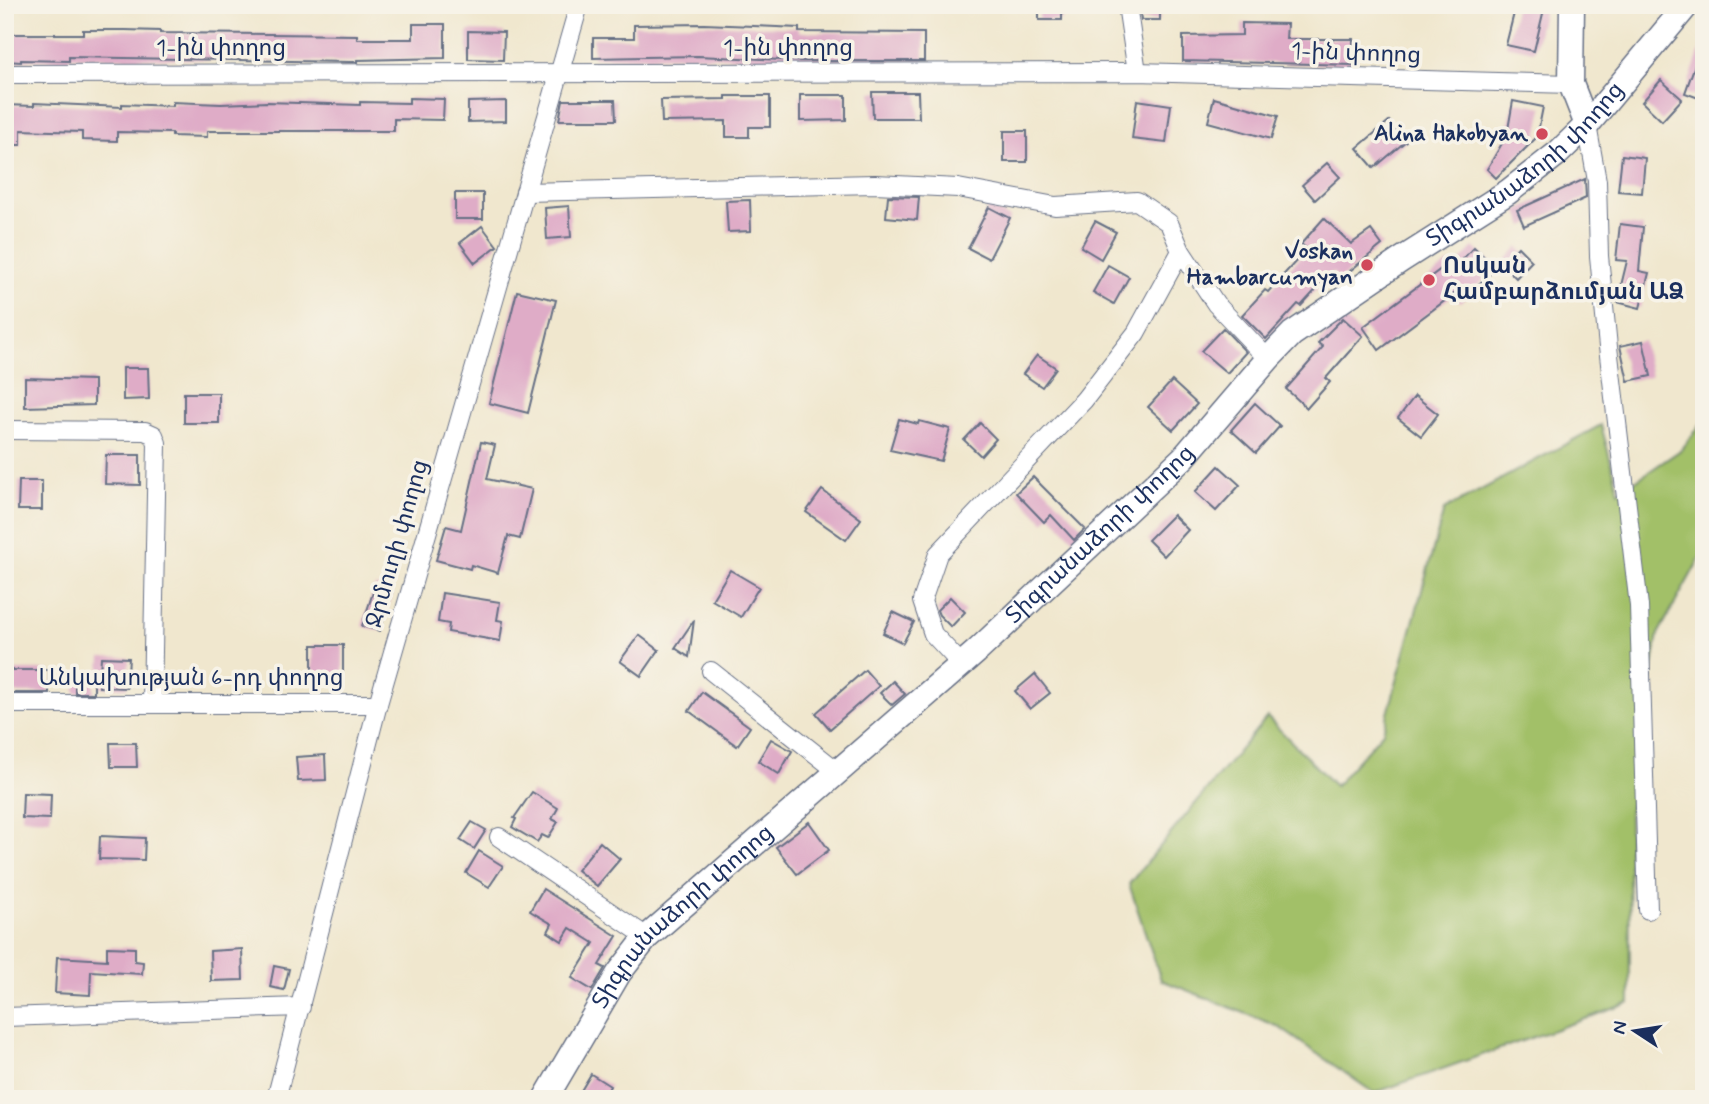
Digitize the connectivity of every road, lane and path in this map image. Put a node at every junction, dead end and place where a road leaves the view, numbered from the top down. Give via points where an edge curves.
1 (579, 5) edge
2 (1127, 5) edge
3 (1572, 5) edge
4 (1687, 5) edge
5 (1137, 72) junction
6 (5, 74) edge
7 (559, 74) junction
8 (1571, 84) junction
9 (1587, 125) junction
10 (525, 192) junction
11 (1181, 251) junction
12 (1268, 359) junction
13 (5, 430) edge
14 (962, 665) junction
15 (711, 671) dead end
16 (152, 703) junction
17 (5, 704) edge
18 (377, 704) junction
19 (837, 771) junction
20 (499, 837) dead end
21 (1647, 910) dead end
22 (647, 937) junction
23 (301, 1007) junction
24 (5, 1017) edge
25 (276, 1099) edge
26 (545, 1099) edge

1 - 7 street, Ջրմուղի փողոց
2 - 5 street
3 - 8 main road
4 - 9 main road, Տիգրանաձորի փողոց
5 - 7 street, 1-ին փողոց
5 - 8 street, 1-ին փողոց
6 - 7 street, 1-ին փողոց
7 - 10 street, Ջրմուղի փողոց
8 - 9 main road
9 - 12 main road, Տիգրանաձորի փողոց via 1508,192 1292,334
9 - 21 street via 1597,181 1599,256 1639,606
10 - 11 street via 875,184 958,188 1055,206 1137,201 1169,223
10 - 18 street, Ջրմուղի փողոց
11 - 12 street via 1216,304
11 - 14 street via 1136,333 1084,400 938,555 922,601 933,634
12 - 14 main road, Տիգրանաձորի փողոց via 1184,457
13 - 16 street via 145,431 158,443
14 - 19 main road, Տիգրանաձորի փողոց
15 - 19 street
16 - 17 street, Անկախության 6-րդ փողոց
16 - 18 street, Անկախության 6-րդ փողոց
18 - 23 street, Ջրմուղի փողոց
19 - 22 main road, Տիգրանաձորի փողոց
20 - 22 street
22 - 26 main road, Տիգրանաձորի փողոց via 619,973
23 - 24 street
23 - 25 street, Ջրմուղի փողոց

